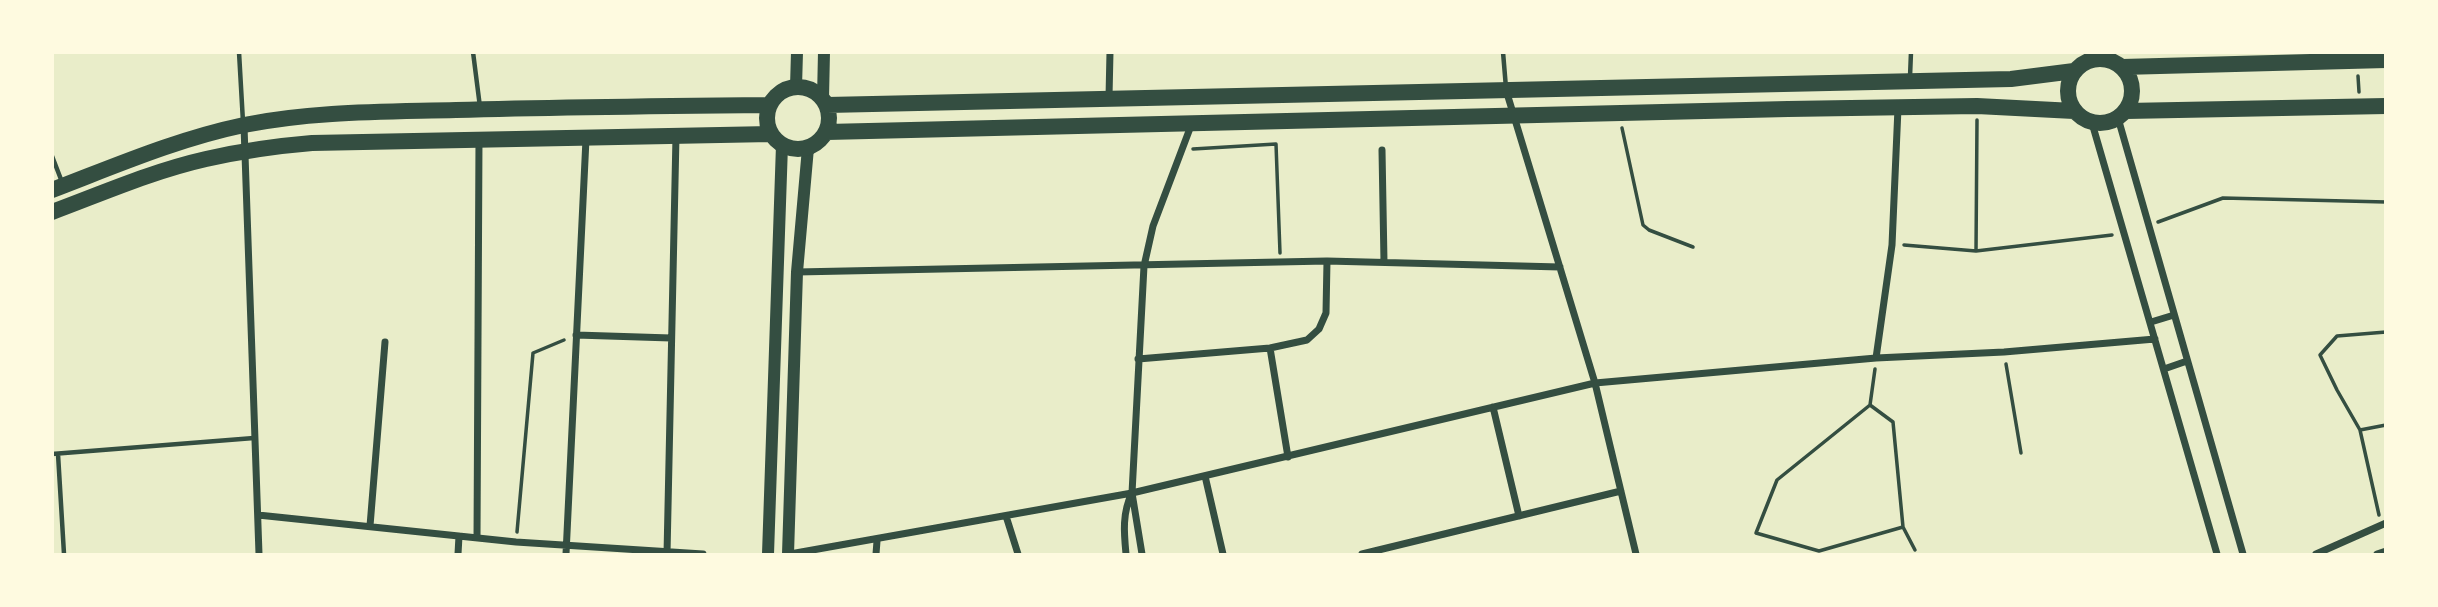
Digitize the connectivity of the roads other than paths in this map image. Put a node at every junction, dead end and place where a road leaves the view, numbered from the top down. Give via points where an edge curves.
1 (239, 52) edge
2 (473, 52) edge
3 (797, 52) edge
4 (824, 52) edge
5 (1110, 52) edge
6 (1503, 52) edge
7 (1912, 52) edge
8 (2115, 60) edge
9 (2385, 60) edge
10 (2079, 63) edge
11 (1909, 81) junction
12 (1826, 83) junction
13 (1788, 85) junction
14 (796, 87) junction
15 (1506, 89) junction
16 (1109, 97) junction
17 (825, 102) junction
18 (770, 105) junction
19 (2385, 106) edge
20 (1898, 107) junction
21 (1827, 108) junction
22 (1788, 109) junction
23 (480, 110) junction
24 (2074, 111) junction
25 (2122, 114) junction
26 (1512, 115) junction
27 (1192, 122) junction
28 (2092, 123) junction
29 (244, 125) junction
30 (827, 132) junction
31 (676, 136) junction
32 (586, 137) junction
33 (479, 139) junction
34 (776, 140) junction
35 (808, 148) junction
36 (1382, 150) dead end
37 (244, 151) junction
38 (52, 156) edge
39 (58, 188) edge
40 (52, 212) edge
41 (1327, 261) junction
42 (1384, 262) junction
43 (1144, 266) junction
44 (1560, 267) junction
45 (797, 272) junction
46 (2174, 316) junction
47 (2151, 323) junction
48 (576, 335) junction
49 (671, 338) junction
50 (2155, 339) junction
51 (385, 342) dead end
52 (1270, 348) junction
53 (1876, 358) junction
54 (1138, 359) junction
55 (2187, 361) junction
56 (2164, 369) junction
57 (1595, 383) junction
58 (1493, 407) junction
59 (255, 438) junction
60 (55, 454) edge
61 (1288, 457) junction
62 (1205, 476) junction
63 (1622, 491) junction
64 (1132, 493) junction
65 (258, 515) junction
66 (1006, 516) junction
67 (1519, 516) junction
68 (2383, 524) edge
69 (370, 526) junction
70 (459, 536) junction
71 (477, 538) junction
72 (877, 541) junction
73 (567, 545) junction
74 (2385, 551) edge
75 (667, 553) edge
76 (64, 555) edge
77 (259, 555) edge
78 (458, 555) edge
79 (566, 555) edge
80 (703, 555) edge
81 (768, 555) edge
82 (789, 555) edge
83 (876, 555) edge
84 (1018, 555) edge
85 (1126, 555) edge
86 (1142, 555) edge
87 (1223, 555) edge
88 (1362, 555) edge
89 (1636, 555) edge
90 (2217, 555) edge
91 (2243, 555) edge
92 (2316, 555) edge
93 (2377, 555) edge

1 - 29 lane
2 - 23 lane
3 - 14 street
4 - 17 street
5 - 16 street
6 - 15 lane
7 - 11 lane
8 - 9 highway
8 - 10 highway
8 - 25 highway via 2129,76 2132,88
10 - 11 highway via 2022,78
10 - 24 highway via 2068,84
11 - 12 highway
12 - 13 highway
12 - 21 highway
13 - 15 highway
13 - 22 highway
14 - 17 highway via 806,88
14 - 18 highway via 780,92
15 - 16 highway
15 - 26 street
16 - 17 highway
17 - 30 highway
18 - 23 highway
18 - 34 highway via 767,124
19 - 25 highway
20 - 21 highway
20 - 24 highway
20 - 53 street via 1892,244
21 - 22 highway
22 - 26 highway
23 - 29 highway via 313,115
24 - 28 highway
25 - 28 highway via 2101,124
25 - 46 street
26 - 27 highway
26 - 44 street
27 - 30 highway
27 - 43 street via 1153,226
28 - 47 street
29 - 37 street
29 - 39 highway via 157,150
30 - 35 highway
31 - 32 highway
31 - 34 highway
31 - 49 street
32 - 33 highway
32 - 48 street
33 - 37 highway via 312,143
33 - 71 street
34 - 35 highway via 794,150
34 - 81 street
35 - 45 street
36 - 42 street
37 - 40 highway via 163,172
37 - 59 street
38 - 39 lane
41 - 42 street
41 - 43 street
41 - 52 street via 1326,313 1319,329 1299,343
42 - 44 street
43 - 45 street
43 - 54 street
44 - 57 street
45 - 82 street
46 - 47 street
46 - 55 street
47 - 50 street
48 - 49 street
48 - 73 street
49 - 75 street
50 - 53 street
50 - 56 street
51 - 69 street
52 - 54 street
52 - 61 street
53 - 57 street
54 - 64 street
55 - 56 street
55 - 91 street
56 - 90 street
57 - 58 street
57 - 63 street
58 - 61 street
58 - 67 street
59 - 60 lane
59 - 65 street
60 - 76 lane
61 - 62 street
62 - 64 street
62 - 87 street
63 - 67 street
63 - 89 street
64 - 66 street
64 - 85 street via 1124,519
64 - 86 street
65 - 69 street
65 - 77 street
66 - 72 street
66 - 84 street
67 - 88 street
68 - 92 street
69 - 70 street
70 - 71 street
70 - 78 street
71 - 73 street
72 - 82 street
72 - 83 street
73 - 75 street
73 - 79 street
74 - 93 street
75 - 80 street

